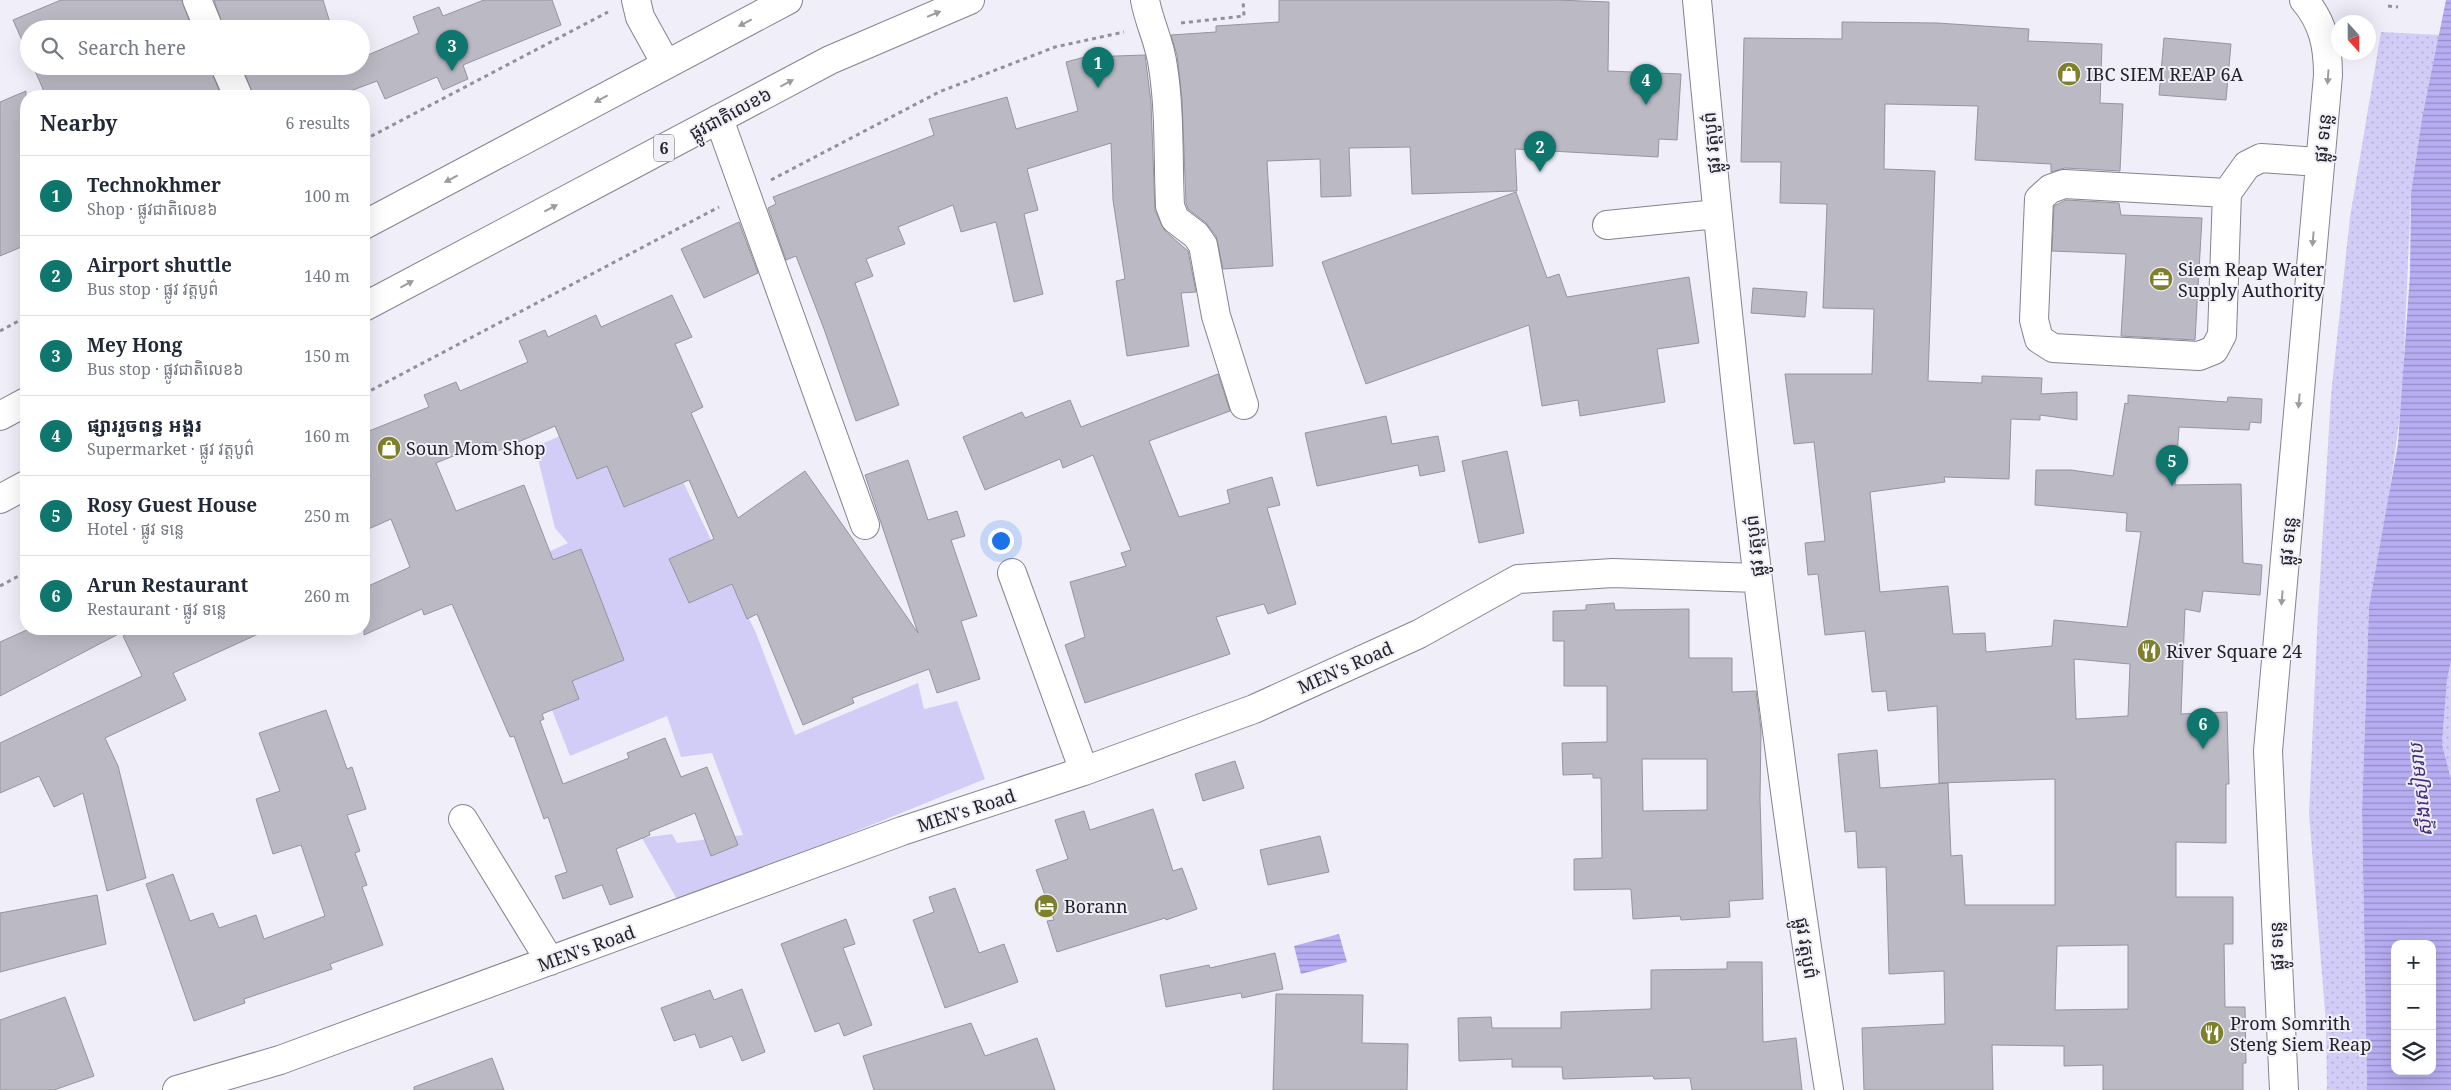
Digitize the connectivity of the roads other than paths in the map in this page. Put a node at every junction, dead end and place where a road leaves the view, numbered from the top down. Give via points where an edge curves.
1 (197, 0) edge
2 (788, 0) edge
3 (970, 0) edge
4 (1145, 0) edge
5 (1697, 0) edge
6 (2304, 0) edge
7 (625, 4) edge
8 (205, 20) edge
9 (666, 64) junction
10 (229, 75) edge
11 (235, 90) edge
12 (719, 119) junction
13 (2319, 162) junction
14 (2227, 193) junction
15 (1717, 214) junction
16 (370, 223) edge
17 (1607, 225) dead end
18 (370, 303) edge
19 (20, 405) edge
20 (1244, 405) dead end
21 (0, 416) edge
22 (20, 488) edge
23 (0, 499) edge
24 (865, 525) dead end
25 (1012, 573) dead end
26 (1757, 578) junction
27 (1084, 771) junction
28 (464, 819) dead end
29 (550, 961) junction
30 (176, 1090) edge
31 (1829, 1090) edge
32 (2284, 1090) edge

1 - 8 street
2 -> 9 street
12 -> 3 street, ផ្លូវជាតិលេខ៦ / 6 via 830,60
4 - 20 street via 1164,68 1170,206 1175,219 1196,235 1203,245 1216,316
5 - 15 street, ផ្លូវ វត្តបូព៌
6 -> 13 street, ផ្លូវ ទន្លេ via 2313,11 2328,48
7 - 9 street via 640,17
9 -> 16 street
10 - 11 street
18 -> 12 street, ផ្លូវជាតិលេខ៦ / 6
12 - 24 street
13 - 14 street via 2261,158 2246,165
13 -> 32 street, ផ្លូវ ទន្លេ via 2268,751
14 - 14 street via 2222,335 2214,350 2199,356 2053,348 2039,339 2034,320 2039,199 2050,189 2064,184
15 - 17 street
15 - 26 street, ផ្លូវ វត្តបូព៌
19 - 21 street
22 - 23 street
25 - 27 street
26 - 27 street, MEN's Road via 1613,573 1518,579 1419,634 1254,708
26 - 31 street, ផ្លូវ វត្តបូព៌ via 1802,920
27 - 29 street, MEN's Road via 902,831
28 - 29 street
29 - 30 street, MEN's Road via 280,1060

